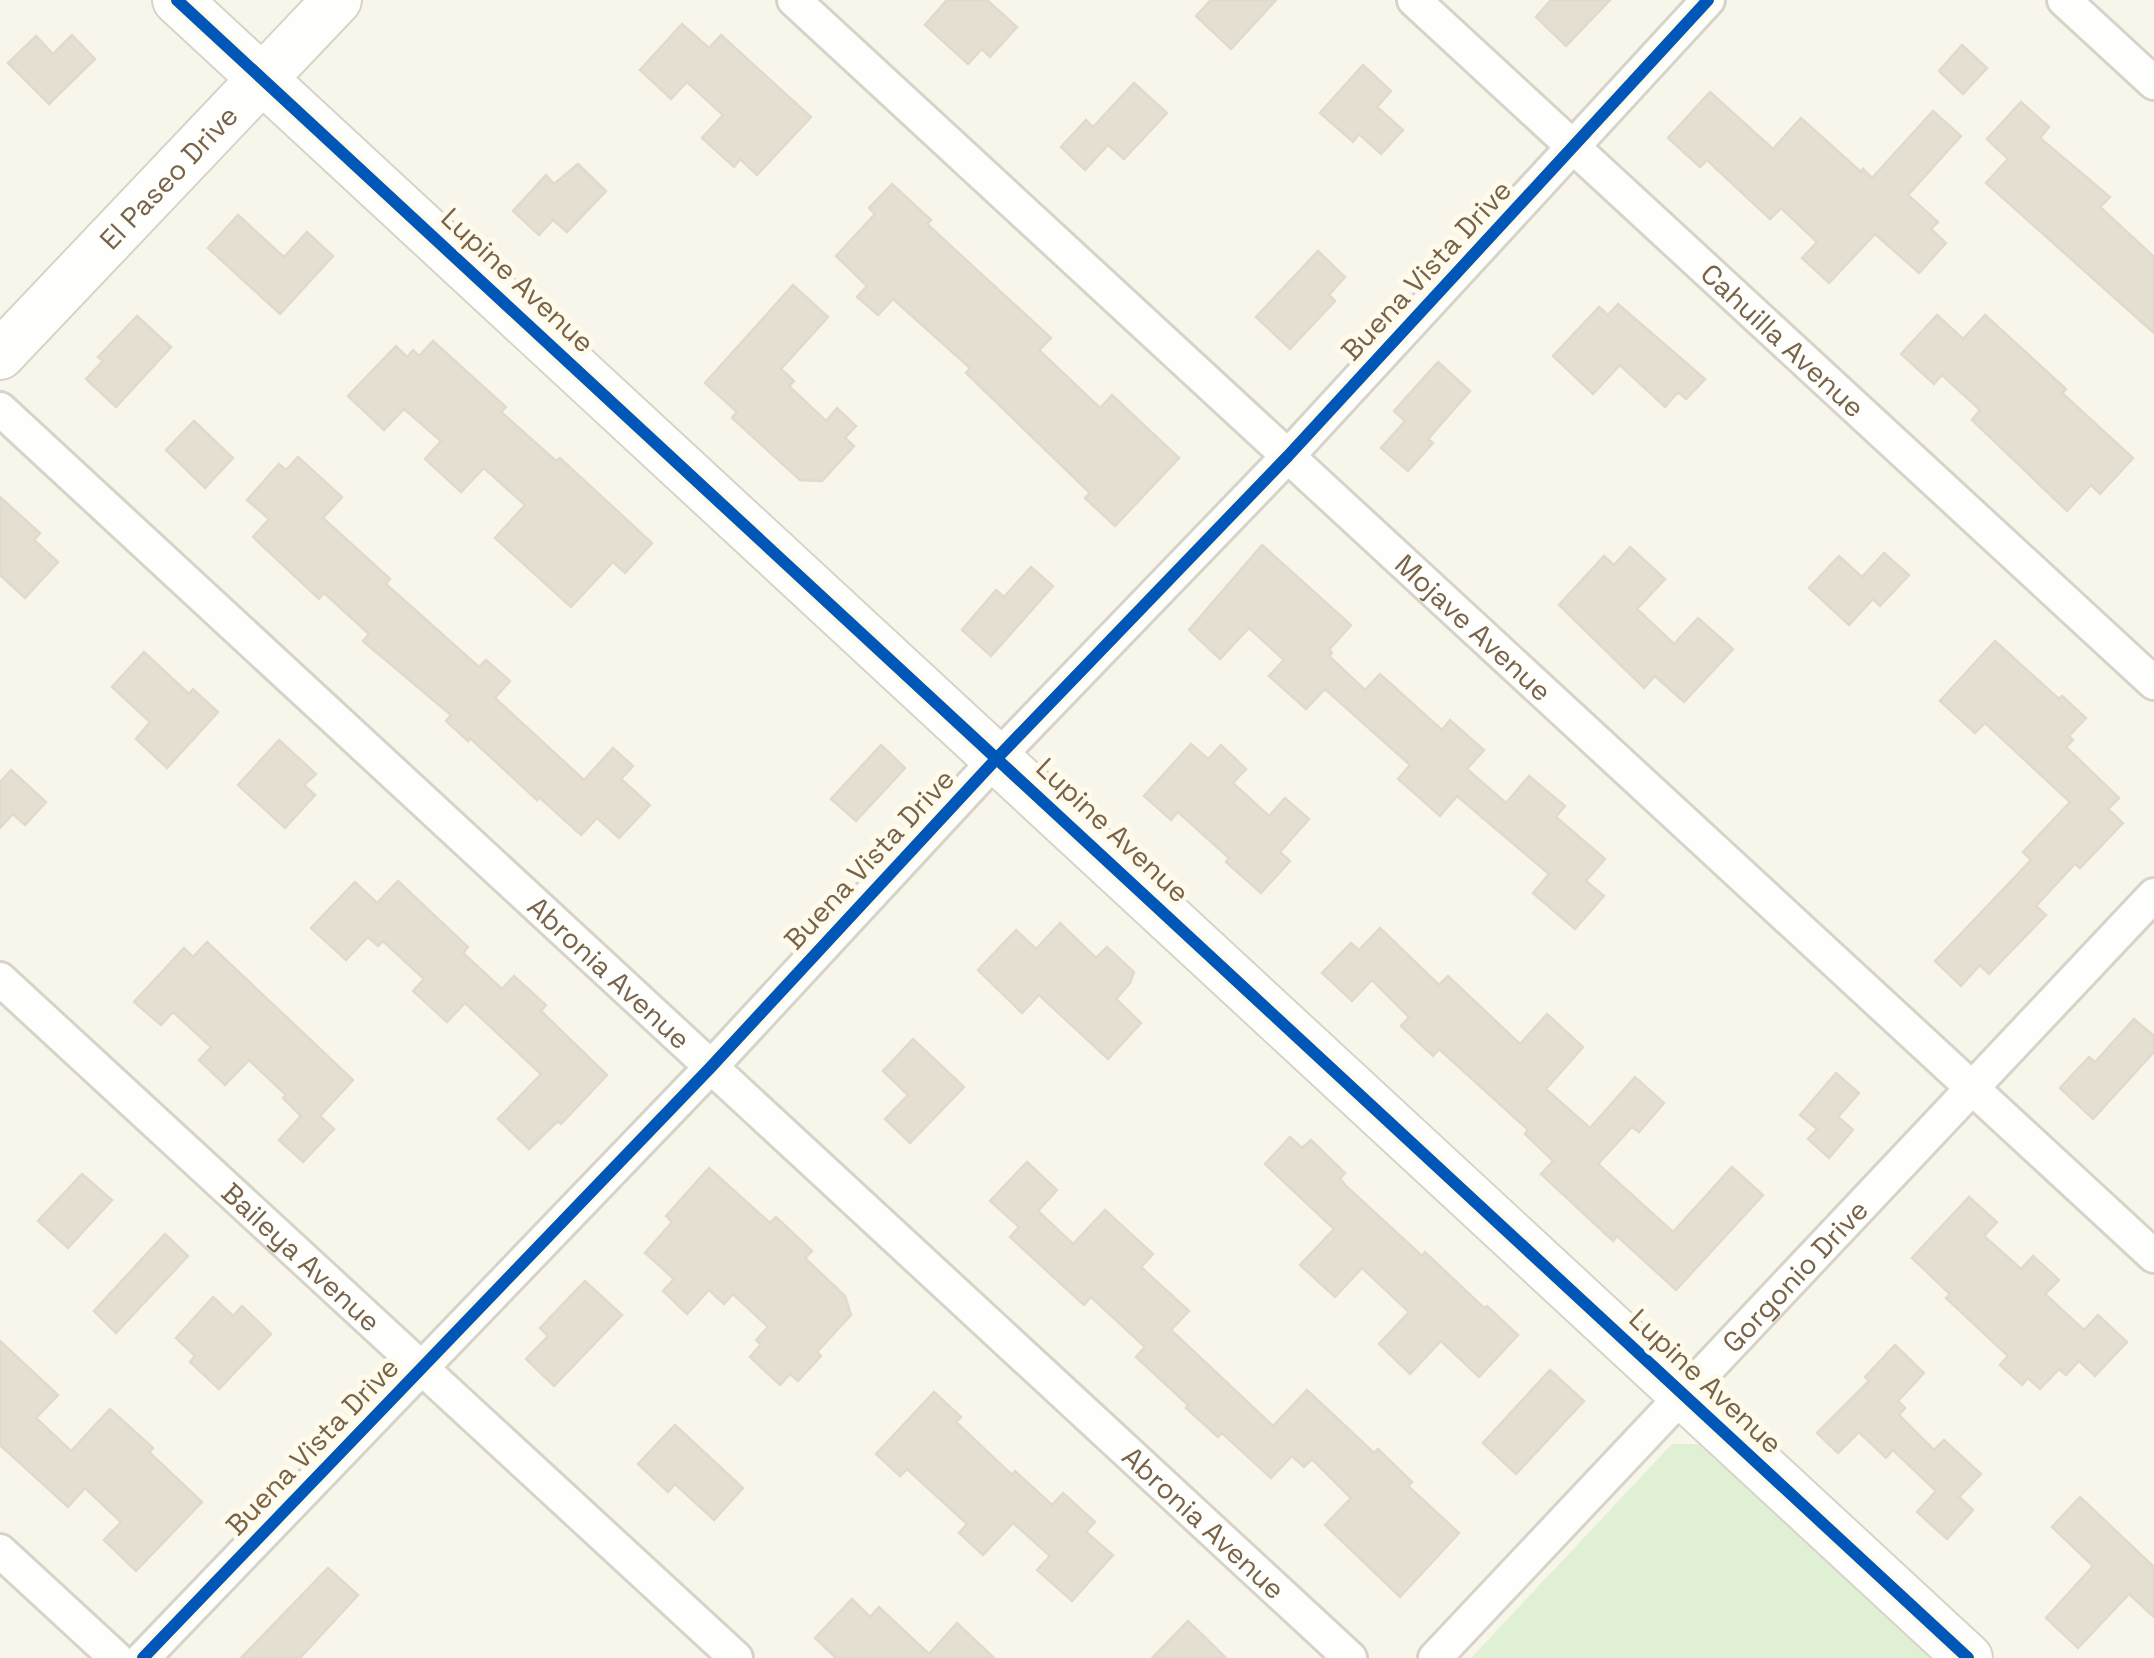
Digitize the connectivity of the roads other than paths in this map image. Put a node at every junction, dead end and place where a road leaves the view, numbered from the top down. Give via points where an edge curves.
1 (177, 0) edge
2 (337, 0) edge
3 (794, 0) edge
4 (1414, 0) edge
5 (1708, 0) edge
6 (2064, 0) edge
7 (263, 80) junction
8 (2154, 84) edge
9 (1574, 148) junction
10 (0, 355) edge
11 (0, 409) edge
12 (1288, 456) junction
13 (2154, 683) edge
14 (998, 756) junction
15 (2154, 895) edge
16 (0, 979) edge
17 (710, 1068) junction
18 (1970, 1087) junction
19 (2154, 1256) edge
20 (421, 1368) junction
21 (1683, 1394) junction
22 (0, 1551) edge
23 (116, 1658) edge
24 (143, 1658) edge
25 (736, 1658) edge
26 (1350, 1658) edge
27 (1436, 1658) edge
28 (1968, 1658) edge

1 - 7 street, Lupine Avenue
2 - 7 street, El Paseo Drive
3 - 12 street, Mojave Avenue
4 - 9 street, Cahuilla Avenue
5 - 9 street, Buena Vista Drive
6 - 8 street
7 - 10 street, El Paseo Drive
7 - 14 street, Lupine Avenue
9 - 12 street, Buena Vista Drive
9 - 13 street, Cahuilla Avenue
11 - 17 street, Abronia Avenue
12 - 14 street, Buena Vista Drive
12 - 18 street, Mojave Avenue
14 - 17 street, Buena Vista Drive
14 - 21 street, Lupine Avenue
15 - 18 street, Gorgonio Drive
16 - 20 street, Baileya Avenue
17 - 20 street, Buena Vista Drive
17 - 26 street, Abronia Avenue
18 - 19 street, Mojave Avenue
18 - 21 street, Gorgonio Drive
20 - 24 street, Buena Vista Drive
20 - 25 street, Baileya Avenue
21 - 27 street, Gorgonio Drive
21 - 28 street, Lupine Avenue
22 - 23 street

